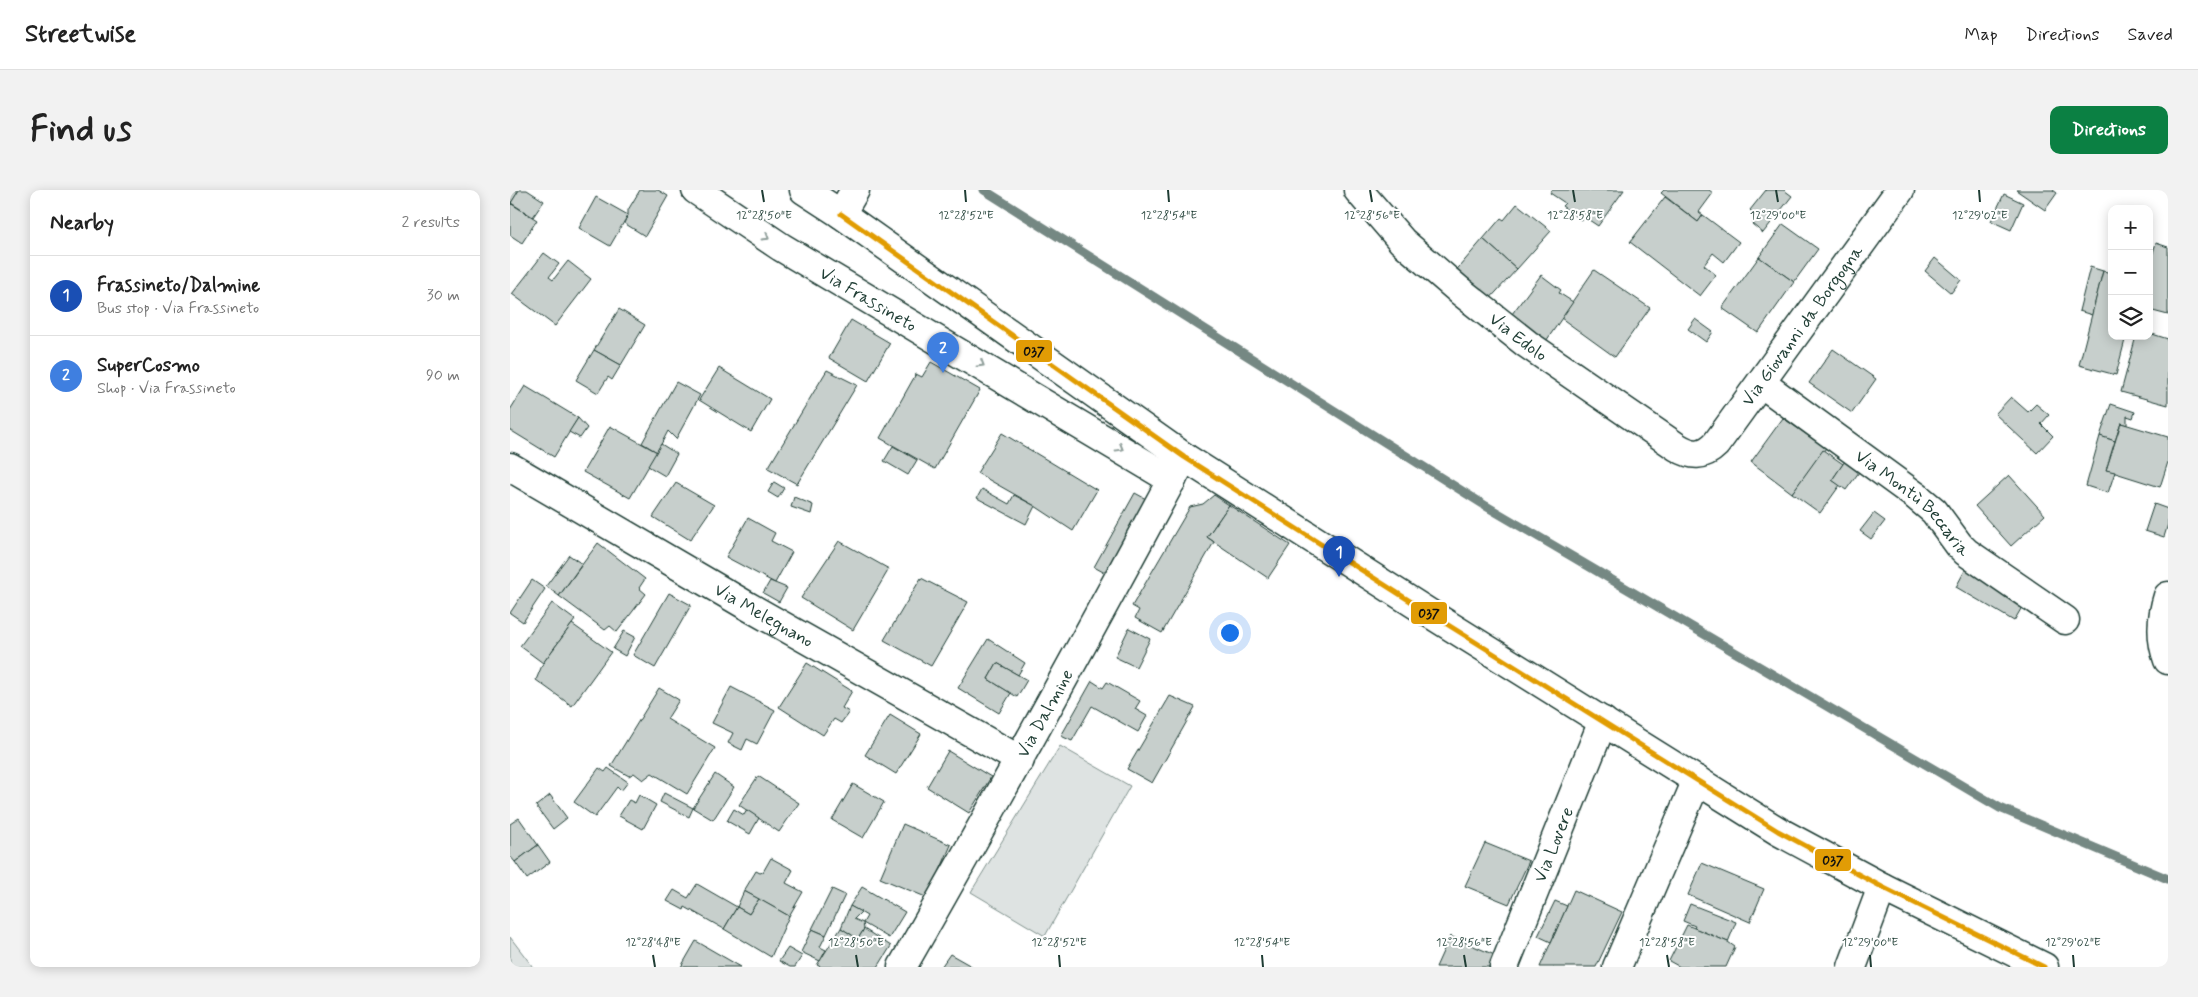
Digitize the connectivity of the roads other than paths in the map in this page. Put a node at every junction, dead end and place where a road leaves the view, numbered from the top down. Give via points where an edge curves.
1 (696, 190) edge
2 (804, 190) edge
3 (855, 190) edge
4 (1358, 190) edge
5 (1900, 190) edge
6 (841, 214) junction
7 (1761, 383) junction
8 (1698, 455) joint
9 (510, 467) edge
10 (1178, 469) junction
11 (2168, 596) edge
12 (2065, 620) dead end
13 (2168, 660) edge
14 (1603, 722) junction
15 (1020, 760) junction
16 (1697, 780) junction
17 (1882, 887) junction
18 (902, 967) edge
19 (1504, 967) edge
20 (1617, 967) edge
21 (1852, 967) edge
22 (2044, 967) edge

1 -> 10 street, Via Frassineto via 804,260
2 - 6 street, Via Frassineto
3 - 6 street
4 - 8 street, Via Edolo via 1390,229 1419,257 1527,344 1677,447
5 - 7 street, Via Giovanni da Borgogna
6 - 10 street, Via Frassineto
7 - 8 street, Via Giovanni da Borgogna via 1716,444
7 - 12 street, Via Montù Beccaria via 1916,496 1934,511 1958,545 1974,558
9 - 15 street, Via Melegnano
10 - 14 street, Via Frassineto
10 - 15 street, Via Dalmine
11 - 13 street via 2162,628
14 - 16 street, Via Frassineto
14 - 19 street, Via Lovere
15 - 18 street, Via Dalmine
16 - 17 street, Via Frassineto via 1778,831
16 - 20 street
17 - 21 street
17 - 22 street, Via Frassineto

